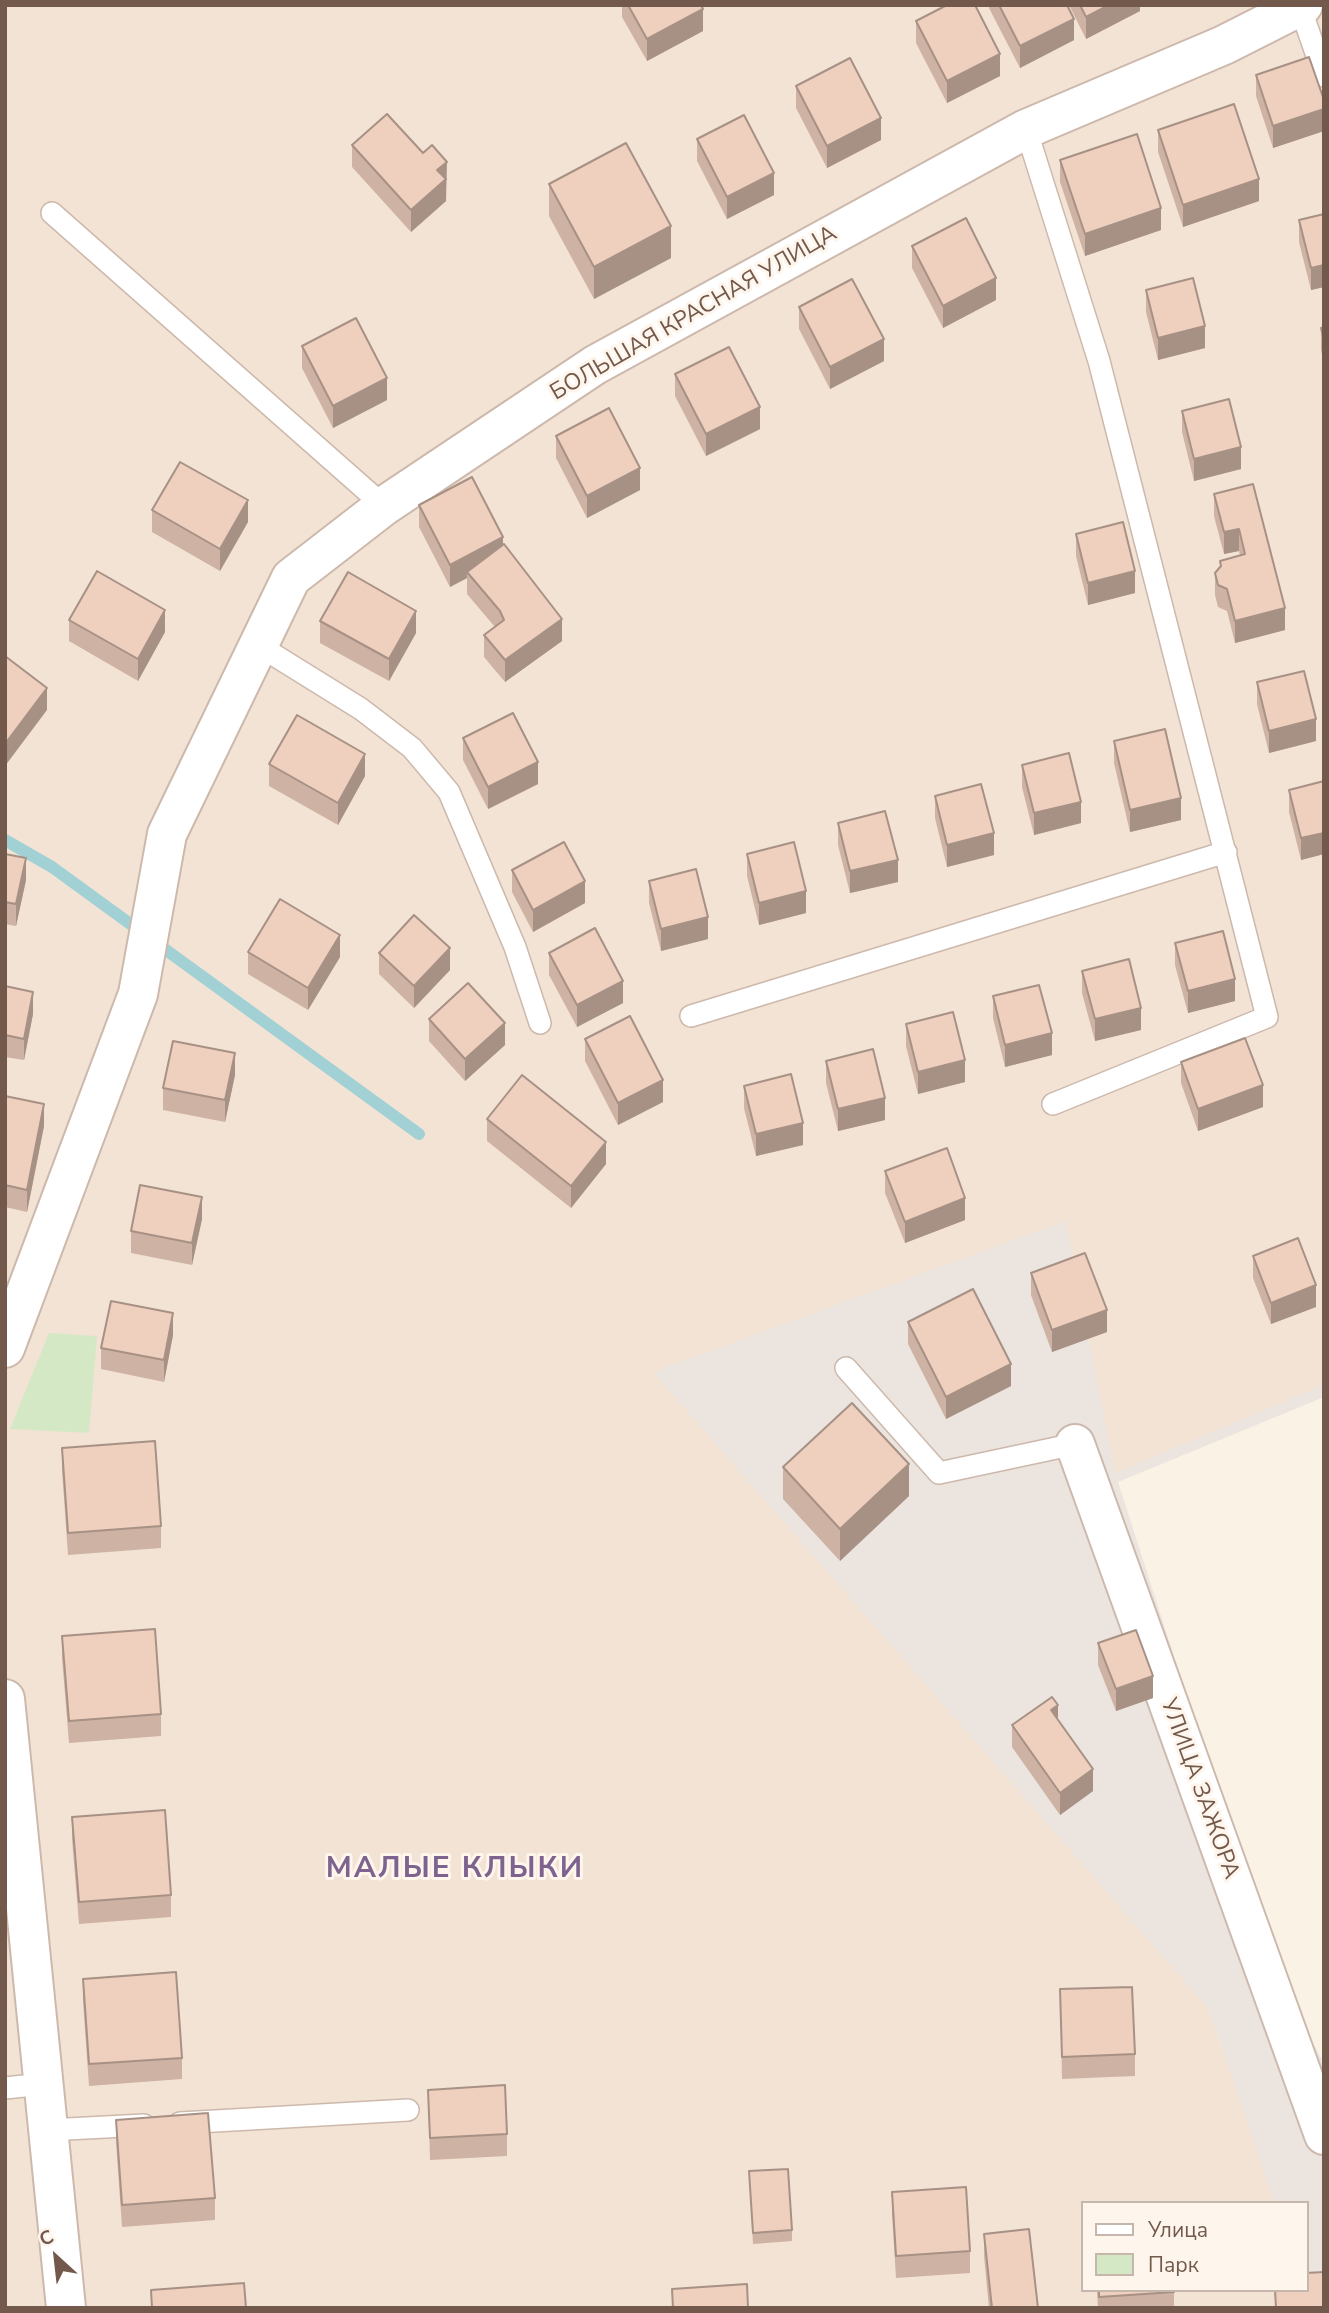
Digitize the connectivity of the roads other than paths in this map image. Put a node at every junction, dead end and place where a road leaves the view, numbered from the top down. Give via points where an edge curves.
1 (1301, 6) edge
2 (1324, 76) edge
3 (1026, 129) junction
4 (52, 214) dead end
5 (384, 506) junction
6 (258, 645) junction
7 (1226, 852) junction
8 (691, 1016) dead end
9 (540, 1023) dead end
10 (1054, 1104) dead end
11 (5, 1348) edge
12 (846, 1368) dead end
13 (1075, 1444) joint
14 (5, 1699) edge
15 (9, 1784) edge
16 (43, 2084) junction
17 (5, 2088) edge
18 (408, 2110) dead end
19 (48, 2130) junction
20 (1324, 2135) edge
21 (66, 2308) edge

1 - 2 lane
1 - 3 street, БОЛЬШАЯ КРАСНАЯ УЛИЦА via 1224,45
3 - 5 street, БОЛЬШАЯ КРАСНАЯ УЛИЦА via 595,365
3 - 7 lane via 1099,361
4 - 5 lane
5 - 6 street, БОЛЬШАЯ КРАСНАЯ УЛИЦА via 291,578
6 - 9 lane via 361,709 412,748 449,792 515,947
6 - 11 street, БОЛЬШАЯ КРАСНАЯ УЛИЦА via 167,834 138,994
7 - 8 lane
7 - 10 lane via 1267,1017
12 - 13 lane via 939,1473
13 - 20 street, УЛИЦА ЗАЖОРА
14 - 15 street
15 - 16 street
16 - 17 lane
16 - 19 street
18 - 19 lane
19 - 21 street

